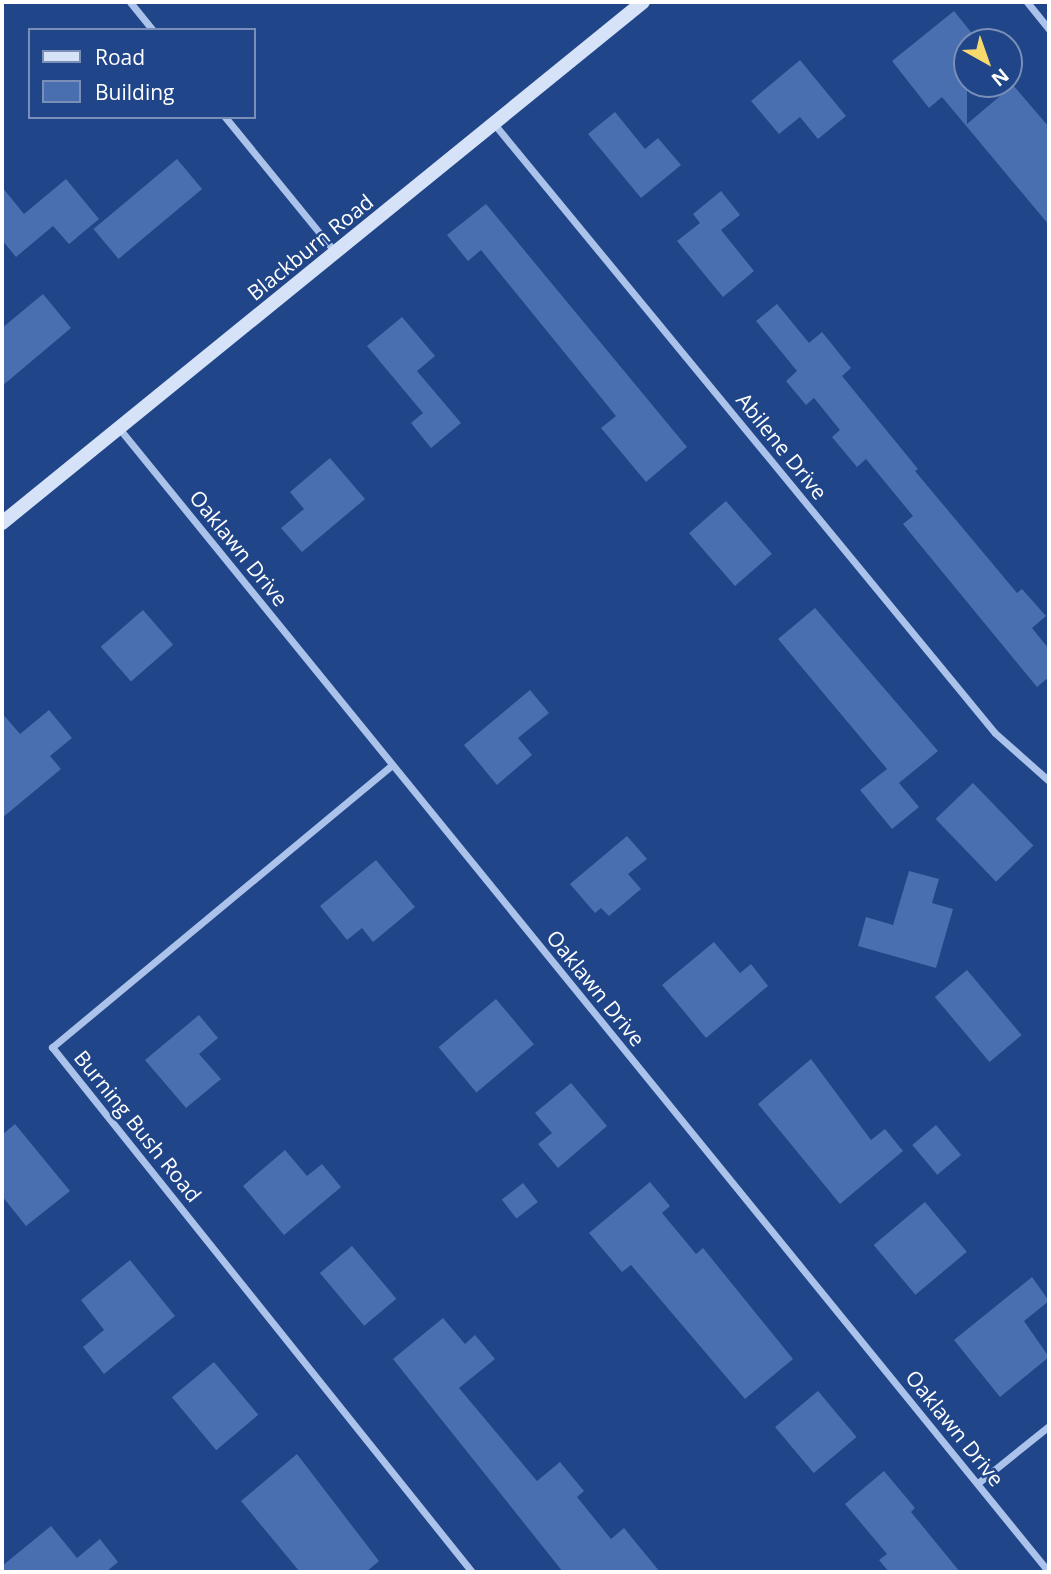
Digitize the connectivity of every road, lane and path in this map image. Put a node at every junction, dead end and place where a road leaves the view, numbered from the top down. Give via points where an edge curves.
1 (130, 2) edge
2 (643, 2) edge
3 (1028, 2) edge
4 (151, 28) edge
5 (1049, 29) edge
6 (227, 119) edge
7 (495, 125) junction
8 (336, 254) junction
9 (117, 426) junction
10 (2, 523) edge
11 (392, 765) junction
12 (1049, 781) edge
13 (1049, 1426) edge
14 (978, 1483) junction
15 (472, 1572) edge
16 (1049, 1572) edge

1 - 4 street
2 - 7 main road, Blackburn Road
3 - 5 street
6 - 8 street
7 - 8 main road, Blackburn Road
7 - 12 street, Abilene Drive via 995,733
8 - 9 main road, Blackburn Road
9 - 10 main road, Blackburn Road
9 - 11 street, Oaklawn Drive
11 - 14 street, Oaklawn Drive
11 - 15 street, Burning Bush Road via 52,1047
13 - 14 street
14 - 16 street, Oaklawn Drive

